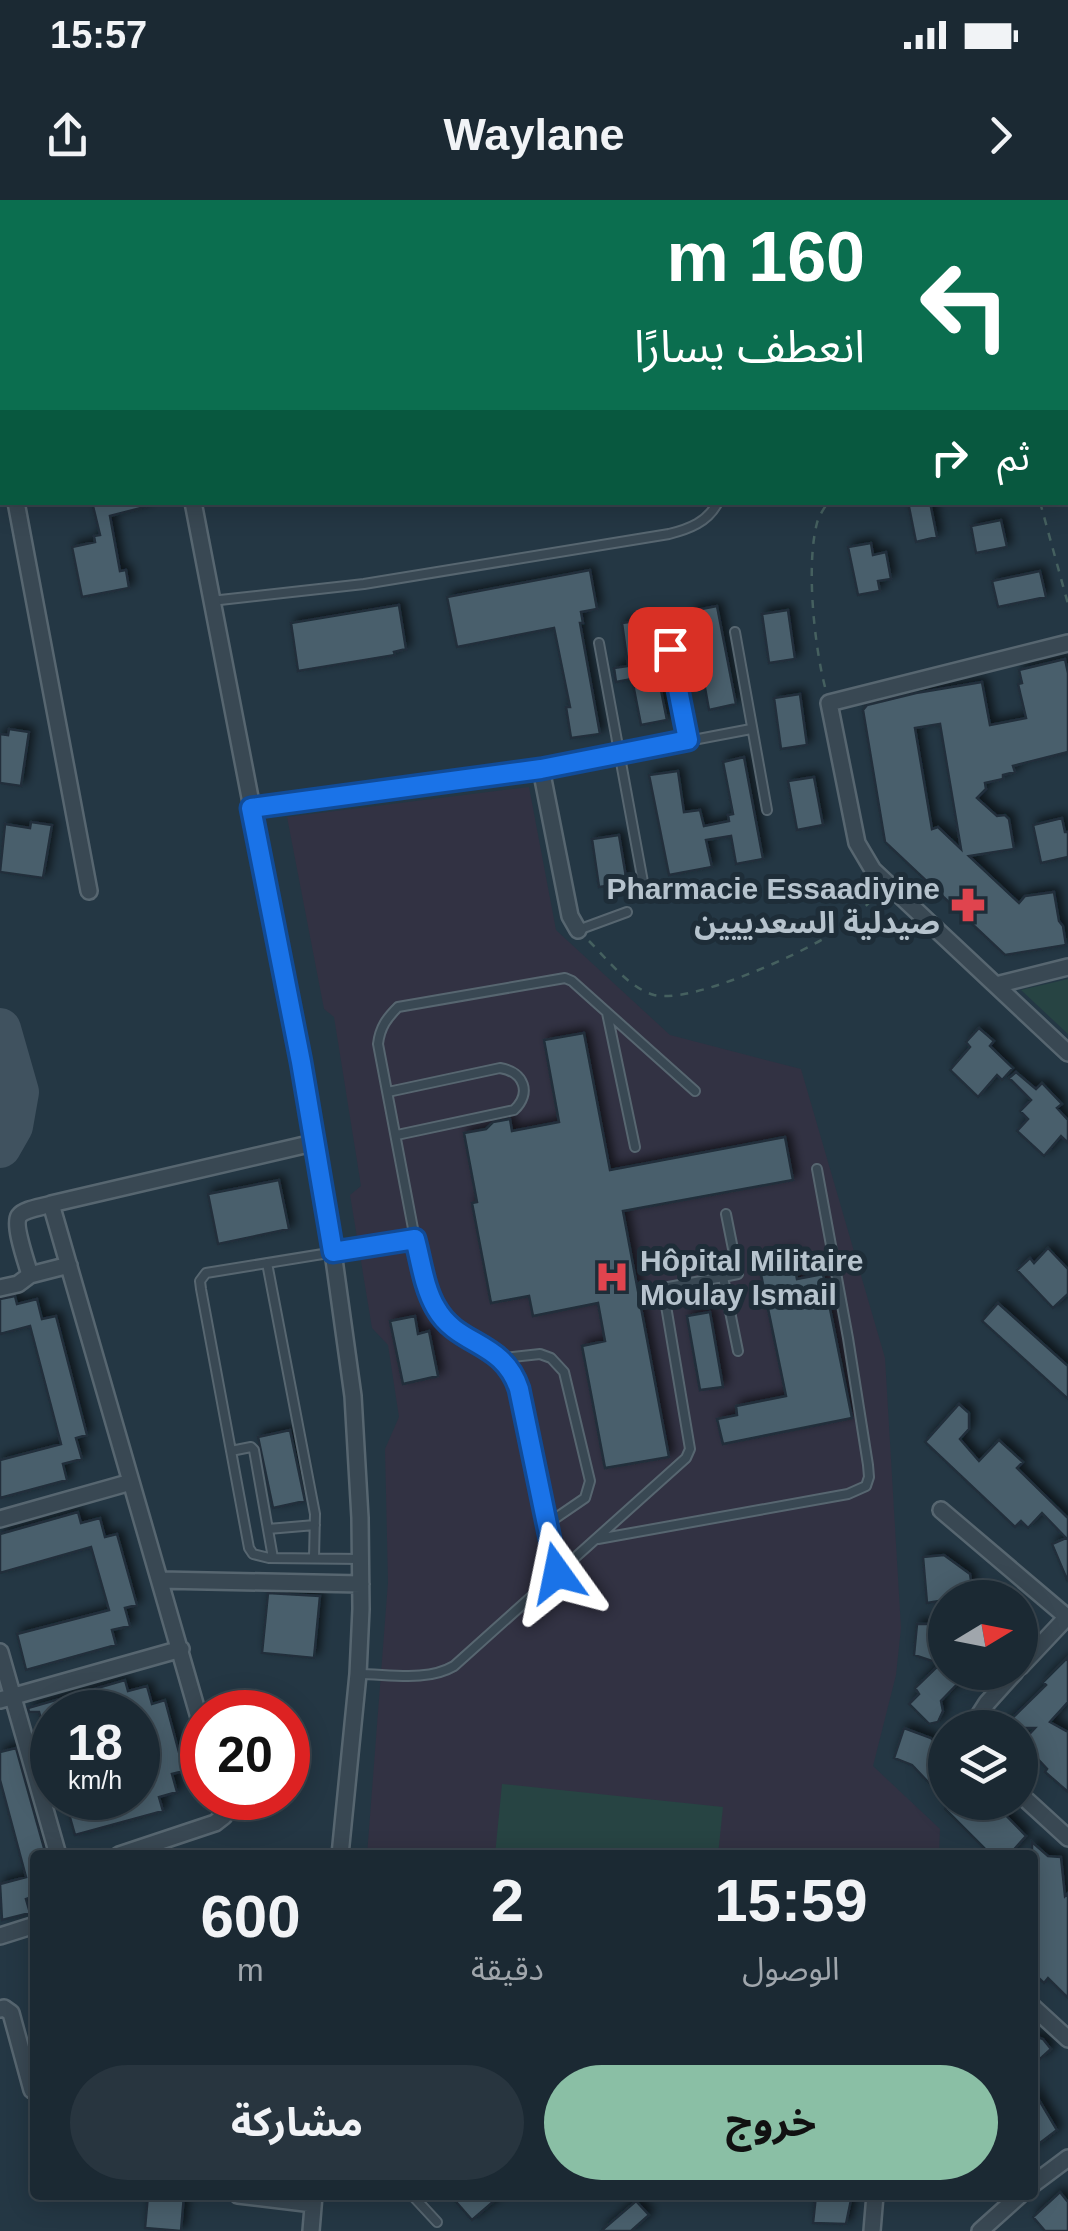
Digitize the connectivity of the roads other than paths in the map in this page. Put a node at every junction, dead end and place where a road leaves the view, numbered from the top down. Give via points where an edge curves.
1 (17, 505) edge
2 (194, 505) edge
3 (716, 505) edge
4 (211, 602) junction
5 (735, 632) dead end
6 (1068, 643) edge
7 (599, 644) dead end
8 (670, 649) dead end
9 (750, 729) junction
10 (688, 740) junction
11 (620, 754) junction
12 (541, 769) junction
13 (251, 808) junction
14 (766, 810) dead end
15 (643, 882) dead end
16 (89, 892) dead end
17 (626, 912) dead end
18 (578, 930) joint
19 (1068, 967) edge
20 (996, 985) junction
21 (607, 1013) junction
22 (1068, 1053) edge
23 (695, 1091) dead end
24 (388, 1092) junction
25 (397, 1135) junction
26 (313, 1143) junction
27 (636, 1147) dead end
28 (817, 1170) dead end
29 (51, 1204) junction
30 (726, 1214) dead end
31 (415, 1239) junction
32 (333, 1252) junction
33 (267, 1262) junction
34 (68, 1264) junction
35 (30, 1275) junction
36 (723, 1277) junction
37 (0, 1288) edge
38 (738, 1351) dead end
39 (503, 1358) junction
40 (231, 1451) junction
41 (130, 1482) junction
42 (942, 1510) dead end
43 (0, 1519) edge
44 (547, 1524) junction
45 (316, 1525) junction
46 (268, 1529) junction
47 (598, 1538) junction
48 (273, 1558) junction
49 (314, 1558) junction
50 (361, 1559) junction
51 (557, 1573) junction
52 (160, 1580) junction
53 (362, 1584) junction
54 (1068, 1617) edge
55 (181, 1649) junction
56 (1038, 1649) edge
57 (0, 1652) edge
58 (358, 1674) junction
59 (192, 1690) edge
60 (998, 1690) edge
61 (6, 1698) edge
62 (981, 1710) edge
63 (1038, 1810) edge
64 (217, 1820) edge
65 (1068, 1838) edge
66 (56, 1850) edge
67 (133, 1850) edge
68 (340, 1850) edge
69 (30, 1927) edge
70 (0, 1936) edge
71 (0, 2009) edge
72 (1038, 2012) edge
73 (1068, 2039) edge
74 (30, 2083) edge
75 (1068, 2158) edge
76 (1038, 2180) edge
77 (314, 2200) edge
78 (417, 2200) edge
79 (875, 2200) edge
80 (1014, 2200) edge
81 (437, 2222) dead end
82 (311, 2231) edge
83 (872, 2231) edge
84 (980, 2231) edge

1 - 16 street
2 - 4 street
3 - 4 lane via 688,530 669,534
4 - 13 street
5 - 9 lane
6 - 20 street via 829,703 857,843 873,870
7 - 11 lane
8 - 10 lane
9 - 10 lane
9 - 14 lane
10 - 11 lane
11 - 12 lane
11 - 15 lane
12 - 13 street
12 - 18 street
13 - 26 street
17 - 18 lane
19 - 20 street
20 - 22 street
21 - 23 lane
21 - 24 lane via 566,978 398,1007 380,1031
21 - 27 lane
24 - 25 lane
24 - 25 lane via 500,1068 513,1070 525,1092 514,1110
25 - 31 lane
26 - 29 street
26 - 32 street
28 - 47 lane via 868,1465 866,1486
29 - 34 street
29 - 35 street via 18,1218
30 - 36 lane via 738,1274
31 - 32 lane
31 - 39 lane via 436,1309 454,1329
32 - 33 lane
32 - 50 street via 353,1396
33 - 40 lane via 206,1273 200,1281
33 - 45 lane
34 - 35 street
34 - 41 street
35 - 37 street
36 - 38 lane
36 - 47 lane via 662,1288 690,1450
39 - 44 lane via 519,1389
39 - 44 lane via 540,1354 564,1372 590,1482 584,1498
40 - 46 lane via 254,1450
40 - 48 lane via 249,1548
41 - 43 street
41 - 52 street
42 - 54 street
44 - 51 lane
45 - 46 lane
45 - 49 lane
46 - 48 lane
47 - 51 lane
48 - 49 lane
49 - 50 lane
50 - 53 street
51 - 58 lane via 441,1674
52 - 53 street
52 - 55 street
53 - 58 street
54 - 56 street
55 - 59 street
55 - 61 street
57 - 61 street
58 - 68 street
60 - 62 street
61 - 66 street
63 - 65 street
64 - 67 street
69 - 70 street
71 - 74 street via 11,2014
72 - 73 street
75 - 76 street
77 - 82 street
78 - 81 lane
79 - 83 street
80 - 84 street

